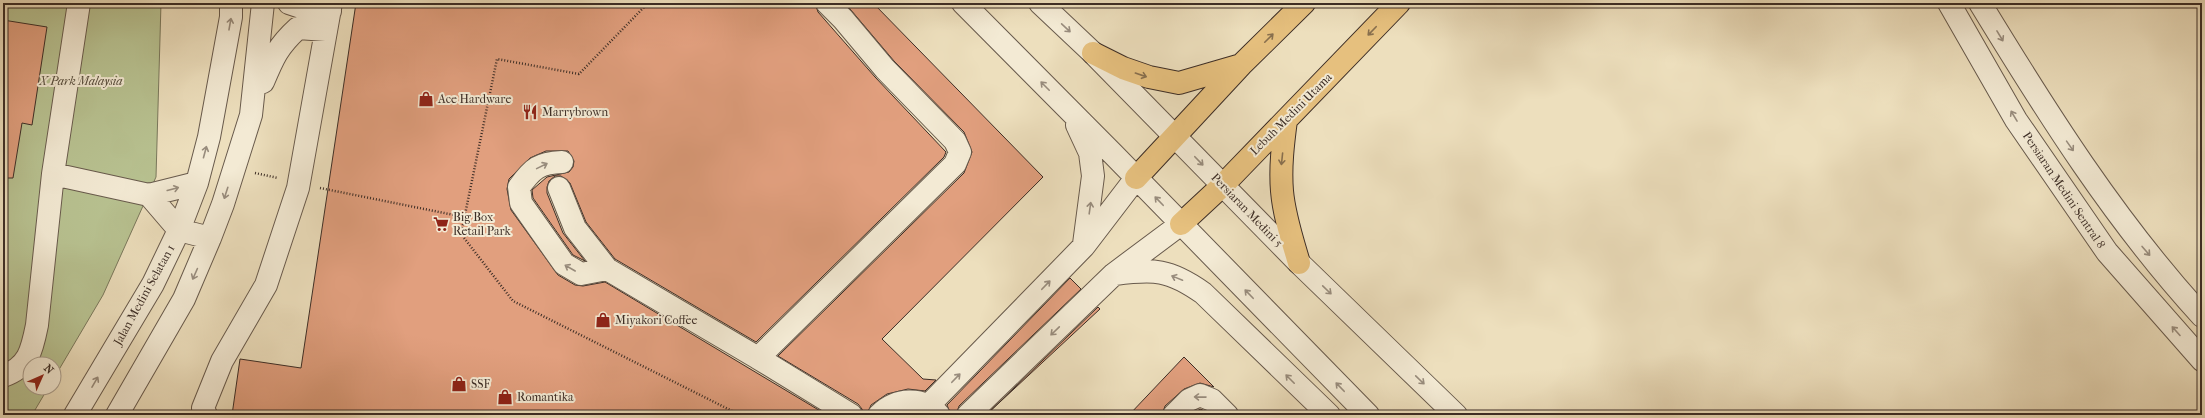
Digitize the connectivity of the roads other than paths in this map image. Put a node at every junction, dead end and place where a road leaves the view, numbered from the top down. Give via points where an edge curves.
1 (78, 3) edge
2 (231, 3) edge
3 (263, 3) edge
4 (289, 3) edge
5 (826, 3) edge
6 (963, 3) edge
7 (1040, 3) edge
8 (1304, 3) edge
9 (1399, 3) edge
10 (1949, 3) edge
11 (1980, 3) edge
12 (329, 14) edge
13 (1093, 53) junction
14 (1241, 66) junction
15 (1072, 113) junction
16 (251, 115) junction
17 (1286, 120) junction
18 (1176, 137) junction
19 (562, 162) dead end
20 (53, 174) junction
21 (1136, 178) junction
22 (197, 183) junction
23 (1223, 185) junction
24 (559, 188) dead end
25 (149, 196) junction
26 (1181, 224) junction
27 (179, 230) junction
28 (210, 238) junction
29 (1084, 246) junction
30 (1299, 263) junction
31 (607, 269) junction
32 (1114, 274) junction
33 (2202, 316) edge
34 (758, 358) junction
35 (2202, 360) edge
36 (3, 376) edge
37 (934, 410) edge
38 (75, 415) edge
39 (117, 415) edge
40 (206, 415) edge
41 (850, 415) edge
42 (879, 415) edge
43 (968, 415) edge
44 (1174, 415) edge
45 (1227, 415) edge
46 (1329, 415) edge
47 (1368, 415) edge
48 (1456, 415) edge

1 - 20 street
22 -> 2 street, Jalan Medini Selatan 1 via 209,137 231,17
3 - 16 street
4 - 12 street
5 - 34 street via 955,141 959,158
15 -> 6 street
7 -> 13 street, Persiaran Medini 5
14 -> 8 main road
9 -> 17 main road, Lebuh Medini Utama
35 -> 10 street, Persiaran Medini Sentral 8 via 2107,252 2016,120
11 -> 33 street via 2044,108 2130,233
12 - 16 street via 298,28 281,44 273,56
12 - 40 street via 298,188 266,285 222,361 203,408
13 -> 14 main road via 1123,68 1179,83
13 - 18 street, Persiaran Medini 5
14 - 18 main road
15 - 21 street
29 -> 15 street via 1093,176 1090,153
16 -> 28 street
17 - 23 main road, Lebuh Medini Utama
17 -> 30 main road via 1281,166 1282,191
18 - 21 main road
18 -> 23 street, Persiaran Medini 5
31 -> 19 street via 581,274 564,264 521,203 519,187 529,174 545,163
20 - 25 street
20 - 36 street via 37,325 32,347 21,367
26 -> 21 street
21 - 29 street
25 -> 22 street
22 - 27 street, Jalan Medini Selatan 1
23 - 26 main road, Lebuh Medini Utama
23 - 30 street, Persiaran Medini 5
24 - 31 street via 575,228
25 - 27 street
26 - 32 street
47 -> 26 street
27 - 28 street
38 -> 27 street, Jalan Medini Selatan 1 via 153,284
28 -> 39 street via 184,299
37 -> 29 street
30 -> 48 street, Persiaran Medini 5
31 - 34 street
32 -> 43 street
46 -> 32 street via 1191,284 1170,275 1148,270
34 - 41 street
37 - 42 street via 918,402 906,401 895,404
45 -> 44 street via 1212,400 1200,395 1189,400

